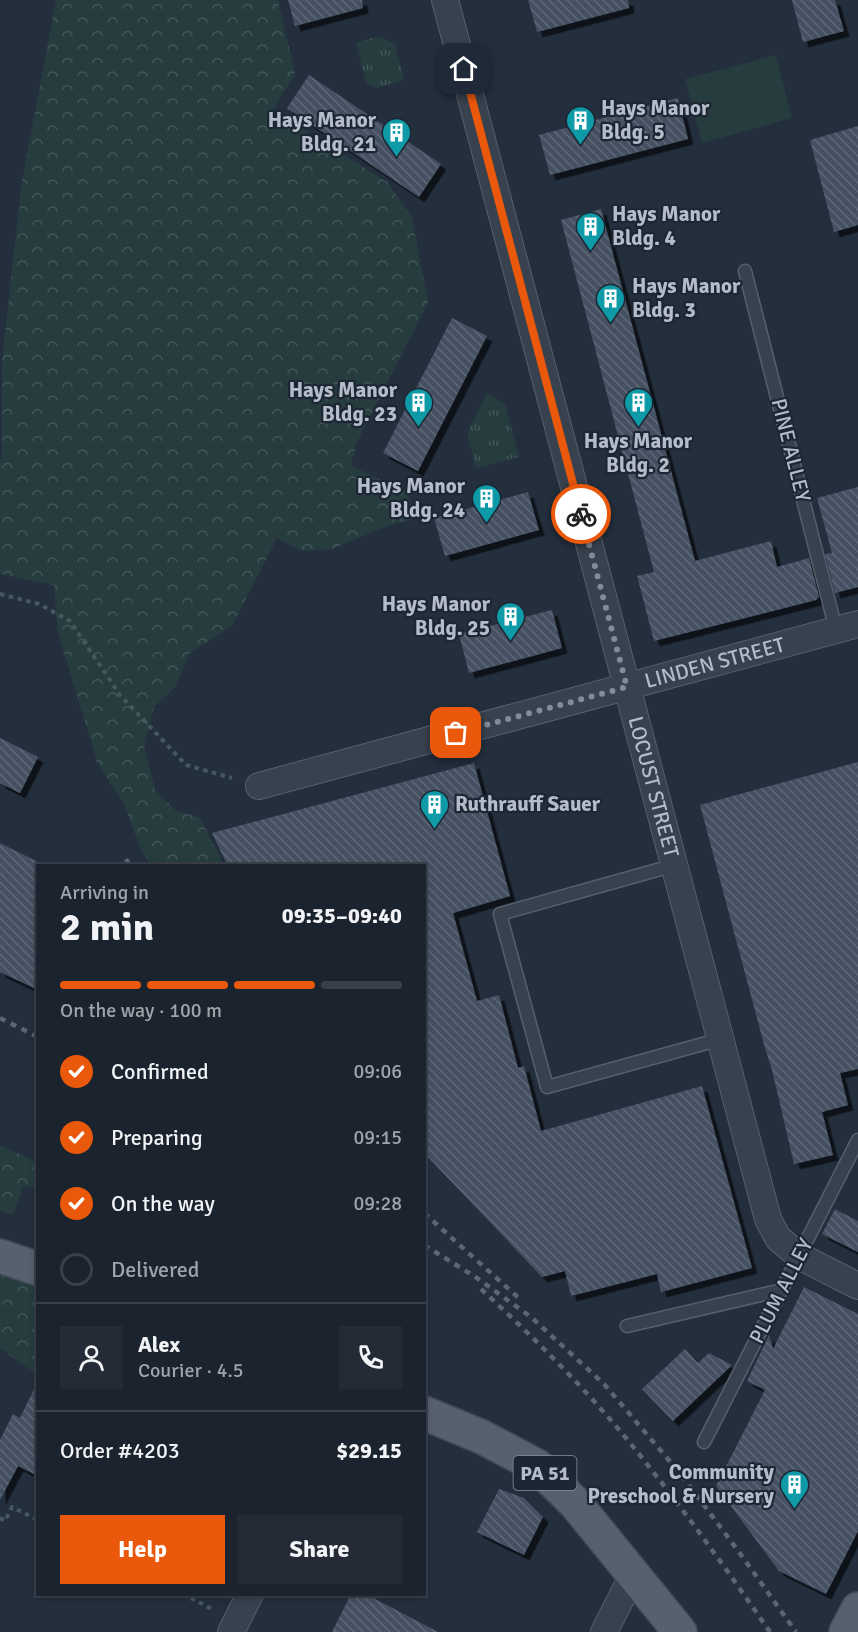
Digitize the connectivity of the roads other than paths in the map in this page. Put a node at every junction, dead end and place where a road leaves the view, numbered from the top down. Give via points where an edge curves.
1 (445, 0) edge
2 (745, 271) dead end
3 (847, 627) edge
4 (627, 687) junction
5 (259, 786) road end
6 (675, 865) junction
7 (721, 1040) junction
8 (858, 1140) edge
9 (0, 1256) edge
10 (799, 1256) junction
11 (36, 1268) edge
12 (858, 1286) edge
13 (782, 1290) junction
14 (627, 1326) dead end
15 (426, 1414) edge
16 (704, 1442) dead end
17 (633, 1575) junction
18 (249, 1596) edge
19 (858, 1609) edge
20 (231, 1632) edge
21 (604, 1632) edge
22 (680, 1632) edge
23 (846, 1632) edge

1 - 4 street, LOCUST STREET
2 - 3 lane, PINE ALLEY
3 - 4 street, LINDEN STREET
4 - 5 street, LINDEN STREET
4 - 6 street, LOCUST STREET
6 - 7 street, LOCUST STREET
6 - 7 lane via 500,914 547,1088
7 - 10 street, LOCUST STREET via 768,1219 778,1238
8 - 10 lane, PLUM ALLEY
9 - 11 main road
10 - 12 street, LOCUST STREET
10 - 13 lane, PLUM ALLEY
13 - 14 lane
13 - 16 lane, PLUM ALLEY
15 - 17 main road, PA 51 via 537,1466 575,1503
17 - 21 street
17 - 22 main road, PA 51
18 - 20 street
19 - 23 main road

